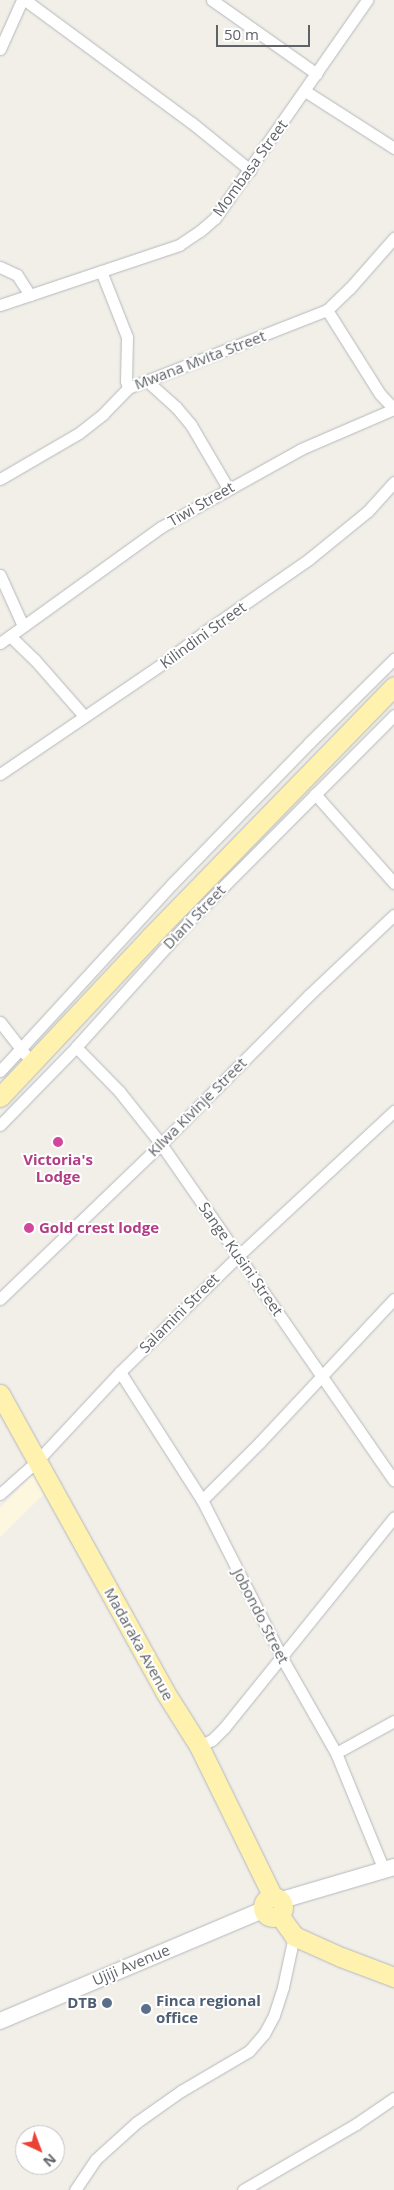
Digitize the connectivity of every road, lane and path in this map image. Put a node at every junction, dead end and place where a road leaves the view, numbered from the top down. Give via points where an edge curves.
1 (23, 0) edge
2 (212, 0) edge
3 (368, 0) edge
4 (0, 49) edge
5 (317, 74) junction
6 (305, 91) junction
7 (394, 148) edge
8 (250, 170) junction
9 (394, 238) edge
10 (0, 267) edge
11 (101, 271) junction
12 (30, 295) junction
13 (0, 305) edge
14 (327, 310) junction
15 (147, 381) junction
16 (128, 388) junction
17 (394, 409) edge
18 (0, 479) edge
19 (394, 482) edge
20 (228, 488) junction
21 (0, 575) edge
22 (22, 626) junction
23 (10, 636) junction
24 (0, 643) edge
25 (394, 659) edge
26 (394, 686) edge
27 (394, 714) edge
28 (84, 716) junction
29 (0, 774) edge
30 (315, 794) junction
31 (394, 883) edge
32 (394, 916) edge
33 (0, 1022) edge
34 (76, 1047) junction
35 (27, 1056) junction
36 (0, 1071) edge
37 (0, 1097) edge
38 (394, 1111) edge
39 (0, 1125) edge
40 (161, 1144) junction
41 (239, 1255) junction
42 (0, 1299) edge
43 (394, 1299) edge
44 (120, 1372) junction
45 (323, 1375) junction
46 (0, 1394) edge
47 (37, 1461) junction
48 (394, 1480) edge
49 (0, 1494) edge
50 (202, 1500) junction
51 (394, 1517) edge
52 (282, 1658) junction
53 (394, 1722) edge
54 (199, 1746) junction
55 (336, 1753) junction
56 (389, 1868) edge
57 (274, 1905) junction
58 (294, 1936) junction
59 (394, 1977) edge
60 (0, 2021) edge
61 (394, 2098) edge
62 (75, 2190) edge
63 (243, 2190) edge

1 - 4 street
1 - 8 street via 200,129
2 - 5 street
3 - 5 street, Mombasa Street
5 - 6 street, Mombasa Street
6 - 7 street
6 - 8 street, Mombasa Street
8 - 11 street, Mombasa Street via 215,218 200,232 179,245
9 - 14 street, Mwana Mvita Street
10 - 12 street via 17,275
11 - 12 street, Mombasa Street
11 - 16 street via 127,337
12 - 13 street, Mombasa Street
14 - 15 street, Mwana Mvita Street
14 - 17 street via 380,394
15 - 16 street, Mwana Mvita Street
15 - 20 street via 191,425
16 - 18 street, Mwana Mvita Street via 79,433
17 - 20 street, Tiwi Street via 301,449
19 - 28 street, Kilindini Street via 368,511 309,559
20 - 22 street, Tiwi Street via 161,527
21 - 22 street
22 - 23 street, Tiwi Street
23 - 24 street, Tiwi Street
23 - 28 street
25 - 35 street via 173,883
26 - 35 main road via 150,937
27 - 30 street, Diani Street
28 - 29 street, Kilindini Street
30 - 31 street
30 - 34 street, Diani Street via 193,917
32 - 40 street, Kilwa Kivinje Street via 309,995
33 - 35 street
34 - 39 street, Diani Street
34 - 40 street, Sange Kusini Street via 119,1091
35 - 36 street
35 - 37 main road
38 - 41 street, Salamini Street
40 - 41 street, Sange Kusini Street
40 - 42 street, Kilwa Kivinje Street
41 - 44 street, Salamini Street
41 - 45 street, Sange Kusini Street
43 - 45 street
44 - 47 street, Salamini Street
44 - 50 street, Jobondo Street
45 - 48 street, Sange Kusini Street
45 - 50 street
46 - 47 main road, Madaraka Avenue
47 - 49 street, Salamini Street
47 - 54 main road, Madaraka Avenue via 165,1692
50 - 52 street, Jobondo Street
51 - 52 street
52 - 54 street via 224,1728 212,1740
52 - 55 street, Jobondo Street
53 - 55 street
54 - 57 main road, Madaraka Avenue
55 - 56 street, Jobondo Street
56 - 57 main road, Ujiji Avenue
57 - 58 main road, Madaraka Avenue
57 - 60 main road, Ujiji Avenue
58 - 59 main road, Madaraka Avenue
58 - 62 street via 274,2015 250,2051 136,2122 96,2160
61 - 63 street

